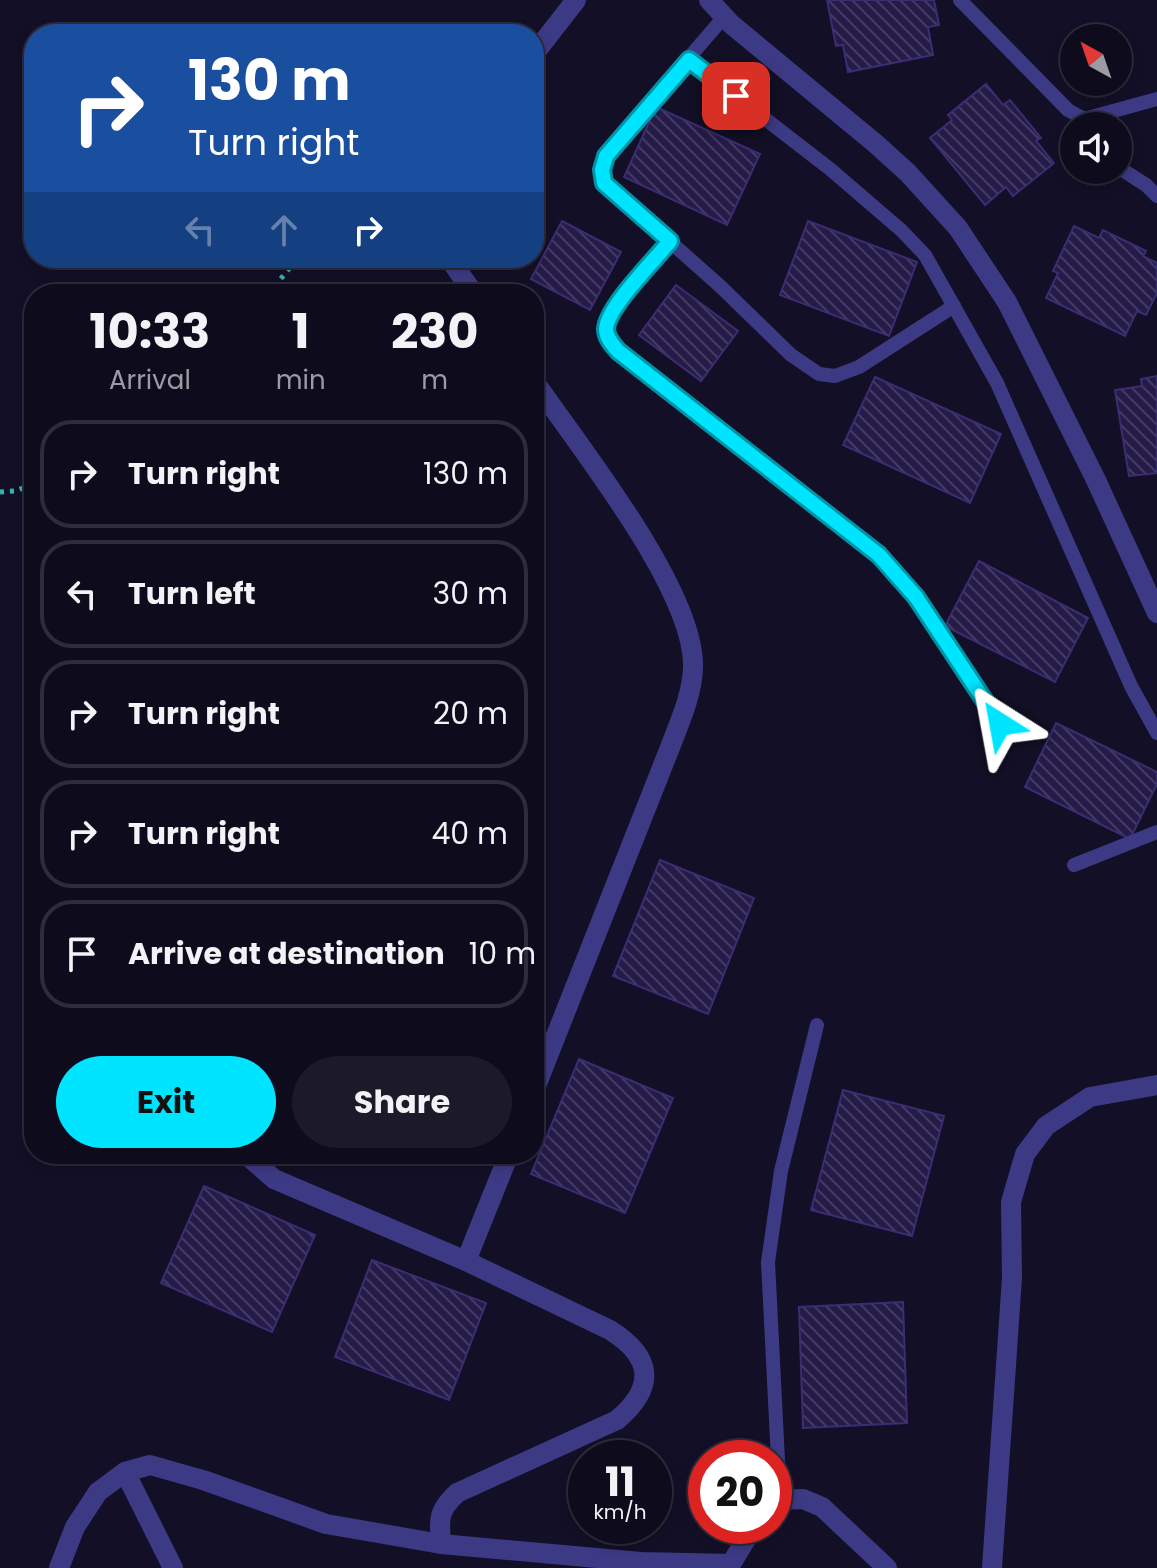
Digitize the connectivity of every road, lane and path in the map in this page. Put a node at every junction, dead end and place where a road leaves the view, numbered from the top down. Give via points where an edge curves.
1 (576, 0) edge
2 (709, 0) edge
3 (960, 0) edge
4 (724, 17) junction
5 (544, 41) edge
6 (689, 60) junction
7 (1157, 99) edge
8 (1071, 112) edge
9 (1116, 112) edge
10 (1132, 176) edge
11 (1157, 196) edge
12 (670, 241) junction
13 (290, 268) edge
14 (276, 284) edge
15 (954, 306) junction
16 (544, 396) edge
17 (24, 488) edge
18 (0, 492) edge
19 (1157, 613) edge
20 (1000, 724) dead end
21 (1157, 733) edge
22 (1157, 832) edge
23 (1074, 865) dead end
24 (817, 1025) dead end
25 (544, 1066) edge
26 (1157, 1085) edge
27 (256, 1164) edge
28 (505, 1164) edge
29 (466, 1261) junction
30 (775, 1440) edge
31 (125, 1472) junction
32 (792, 1501) edge
33 (441, 1544) junction
34 (743, 1544) edge
35 (59, 1568) edge
36 (173, 1568) edge
37 (887, 1568) edge
38 (992, 1568) edge

1 - 5 street
2 - 4 street
3 - 8 lane
4 - 6 lane
4 - 19 street via 876,144 958,228 1007,302
6 - 12 lane via 618,140 602,170 604,183
6 - 15 lane via 901,230 925,255
7 - 9 lane
10 - 11 lane
12 - 15 lane via 791,355 819,374 835,376 859,367
12 - 20 lane via 612,311 606,329 610,342 879,555 916,597
13 - 14 path
15 - 21 lane via 997,383 1131,686
16 - 25 street via 666,579 691,642 693,669 671,745
17 - 18 path
22 - 23 lane
24 - 30 lane via 781,1171 768,1262
26 - 38 street via 1090,1097 1046,1126 1025,1154 1011,1202 1012,1278
27 - 29 street via 274,1179
28 - 29 street
29 - 33 street via 619,1335 639,1354 644,1373 633,1406 617,1420 457,1493 439,1516
31 - 33 street via 150,1465 326,1524
31 - 35 street via 98,1492 75,1527
31 - 36 street
32 - 37 street via 803,1499 822,1507
33 - 34 street via 641,1562 731,1564

